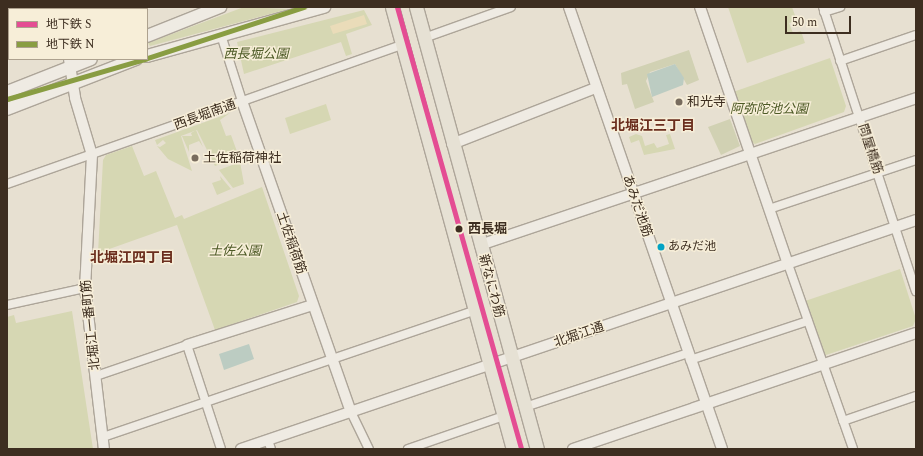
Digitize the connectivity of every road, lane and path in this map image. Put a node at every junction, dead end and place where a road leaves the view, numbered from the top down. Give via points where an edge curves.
1 (324, 7) edge
2 (392, 7) edge
3 (416, 7) edge
4 (511, 7) edge
5 (569, 7) edge
6 (700, 7) edge
7 (840, 7) edge
8 (214, 8) edge
9 (824, 10) edge
10 (221, 34) junction
11 (148, 36) edge
12 (916, 36) edge
13 (424, 38) junction
14 (402, 45) junction
15 (148, 56) edge
16 (86, 60) edge
17 (133, 60) edge
18 (840, 61) junction
19 (70, 63) edge
20 (72, 83) junction
21 (596, 88) junction
22 (7, 92) edge
23 (916, 98) edge
24 (242, 101) junction
25 (7, 110) edge
26 (860, 117) junction
27 (452, 144) junction
28 (750, 154) junction
29 (92, 155) junction
30 (916, 160) edge
31 (877, 172) junction
32 (7, 184) edge
33 (632, 194) junction
34 (769, 209) junction
35 (916, 220) edge
36 (896, 227) junction
37 (480, 245) junction
38 (788, 264) junction
39 (914, 277) edge
40 (85, 288) junction
41 (916, 291) edge
42 (670, 304) junction
43 (7, 305) edge
44 (312, 305) junction
45 (474, 311) junction
46 (808, 321) junction
47 (916, 333) edge
48 (187, 345) junction
49 (689, 356) junction
50 (511, 358) junction
51 (330, 359) junction
52 (823, 364) junction
53 (490, 366) junction
54 (96, 376) junction
55 (916, 396) edge
56 (206, 401) junction
57 (706, 405) junction
58 (525, 407) junction
59 (351, 412) junction
60 (504, 416) junction
61 (843, 420) junction
62 (103, 438) junction
63 (270, 444) edge
64 (104, 449) edge
65 (220, 449) edge
66 (241, 449) edge
67 (369, 449) edge
68 (408, 449) edge
69 (513, 449) edge
70 (537, 449) edge
71 (573, 449) edge
72 (722, 449) edge
73 (853, 449) edge

1 - 10 main road
2 - 14 main road, 新なにわ筋
3 - 13 main road, 新なにわ筋
4 - 13 street
5 - 21 street, あみだ池筋
6 - 28 street
7 - 9 street
8 - 11 main road
9 - 18 street, 問屋橋筋
10 - 15 main road
10 - 24 street, 土佐稲荷筋
12 - 18 street
13 - 27 main road, 新なにわ筋
14 - 24 street, 西長堀南通
14 - 45 main road, 新なにわ筋
16 - 19 main road
17 - 20 main road
18 - 26 street, 問屋橋筋
19 - 20 street, 北堀江一番町筋
19 - 22 main road
20 - 25 main road
20 - 29 street, 北堀江一番町筋
21 - 27 street
21 - 33 street, あみだ池筋
23 - 26 street
24 - 29 street, 西長堀南通
24 - 44 street, 土佐稲荷筋
26 - 28 street
26 - 31 street, 問屋橋筋
27 - 37 main road, 新なにわ筋
28 - 33 street
28 - 34 street
29 - 32 street, 西長堀南通
29 - 40 street, 北堀江一番町筋
30 - 31 street
31 - 34 street
31 - 36 street, 問屋橋筋
33 - 37 street
33 - 42 street, あみだ池筋
34 - 38 street
35 - 36 street, 北堀江通
36 - 38 street, 北堀江通
36 - 39 street, 問屋橋筋
37 - 50 main road, 新なにわ筋
38 - 42 street, 北堀江通
38 - 46 street
39 - 41 street, 問屋橋筋
40 - 43 street
40 - 54 street, 北堀江一番町筋
42 - 49 street, あみだ池筋
42 - 50 street, 北堀江通
44 - 48 street
44 - 51 street, 土佐稲荷筋
45 - 51 street
45 - 53 main road, 新なにわ筋
46 - 49 street
46 - 52 street
47 - 52 street
48 - 54 street
48 - 56 street
49 - 57 street, あみだ池筋
49 - 58 street
50 - 53 street, 北堀江通
50 - 58 main road, 新なにわ筋
51 - 56 street
51 - 59 street, 土佐稲荷筋
52 - 57 street
52 - 61 street
53 - 59 street, 北堀江通
53 - 60 main road, 新なにわ筋
54 - 62 street, 北堀江一番町筋
55 - 61 street
56 - 62 street
56 - 65 street
57 - 71 street
57 - 72 street, あみだ池筋
58 - 70 main road, 新なにわ筋
59 - 63 street, 北堀江通
59 - 67 street, 土佐稲荷筋
60 - 68 street
60 - 69 main road, 新なにわ筋
61 - 73 street
62 - 64 street, 北堀江一番町筋
63 - 66 street, 北堀江通

